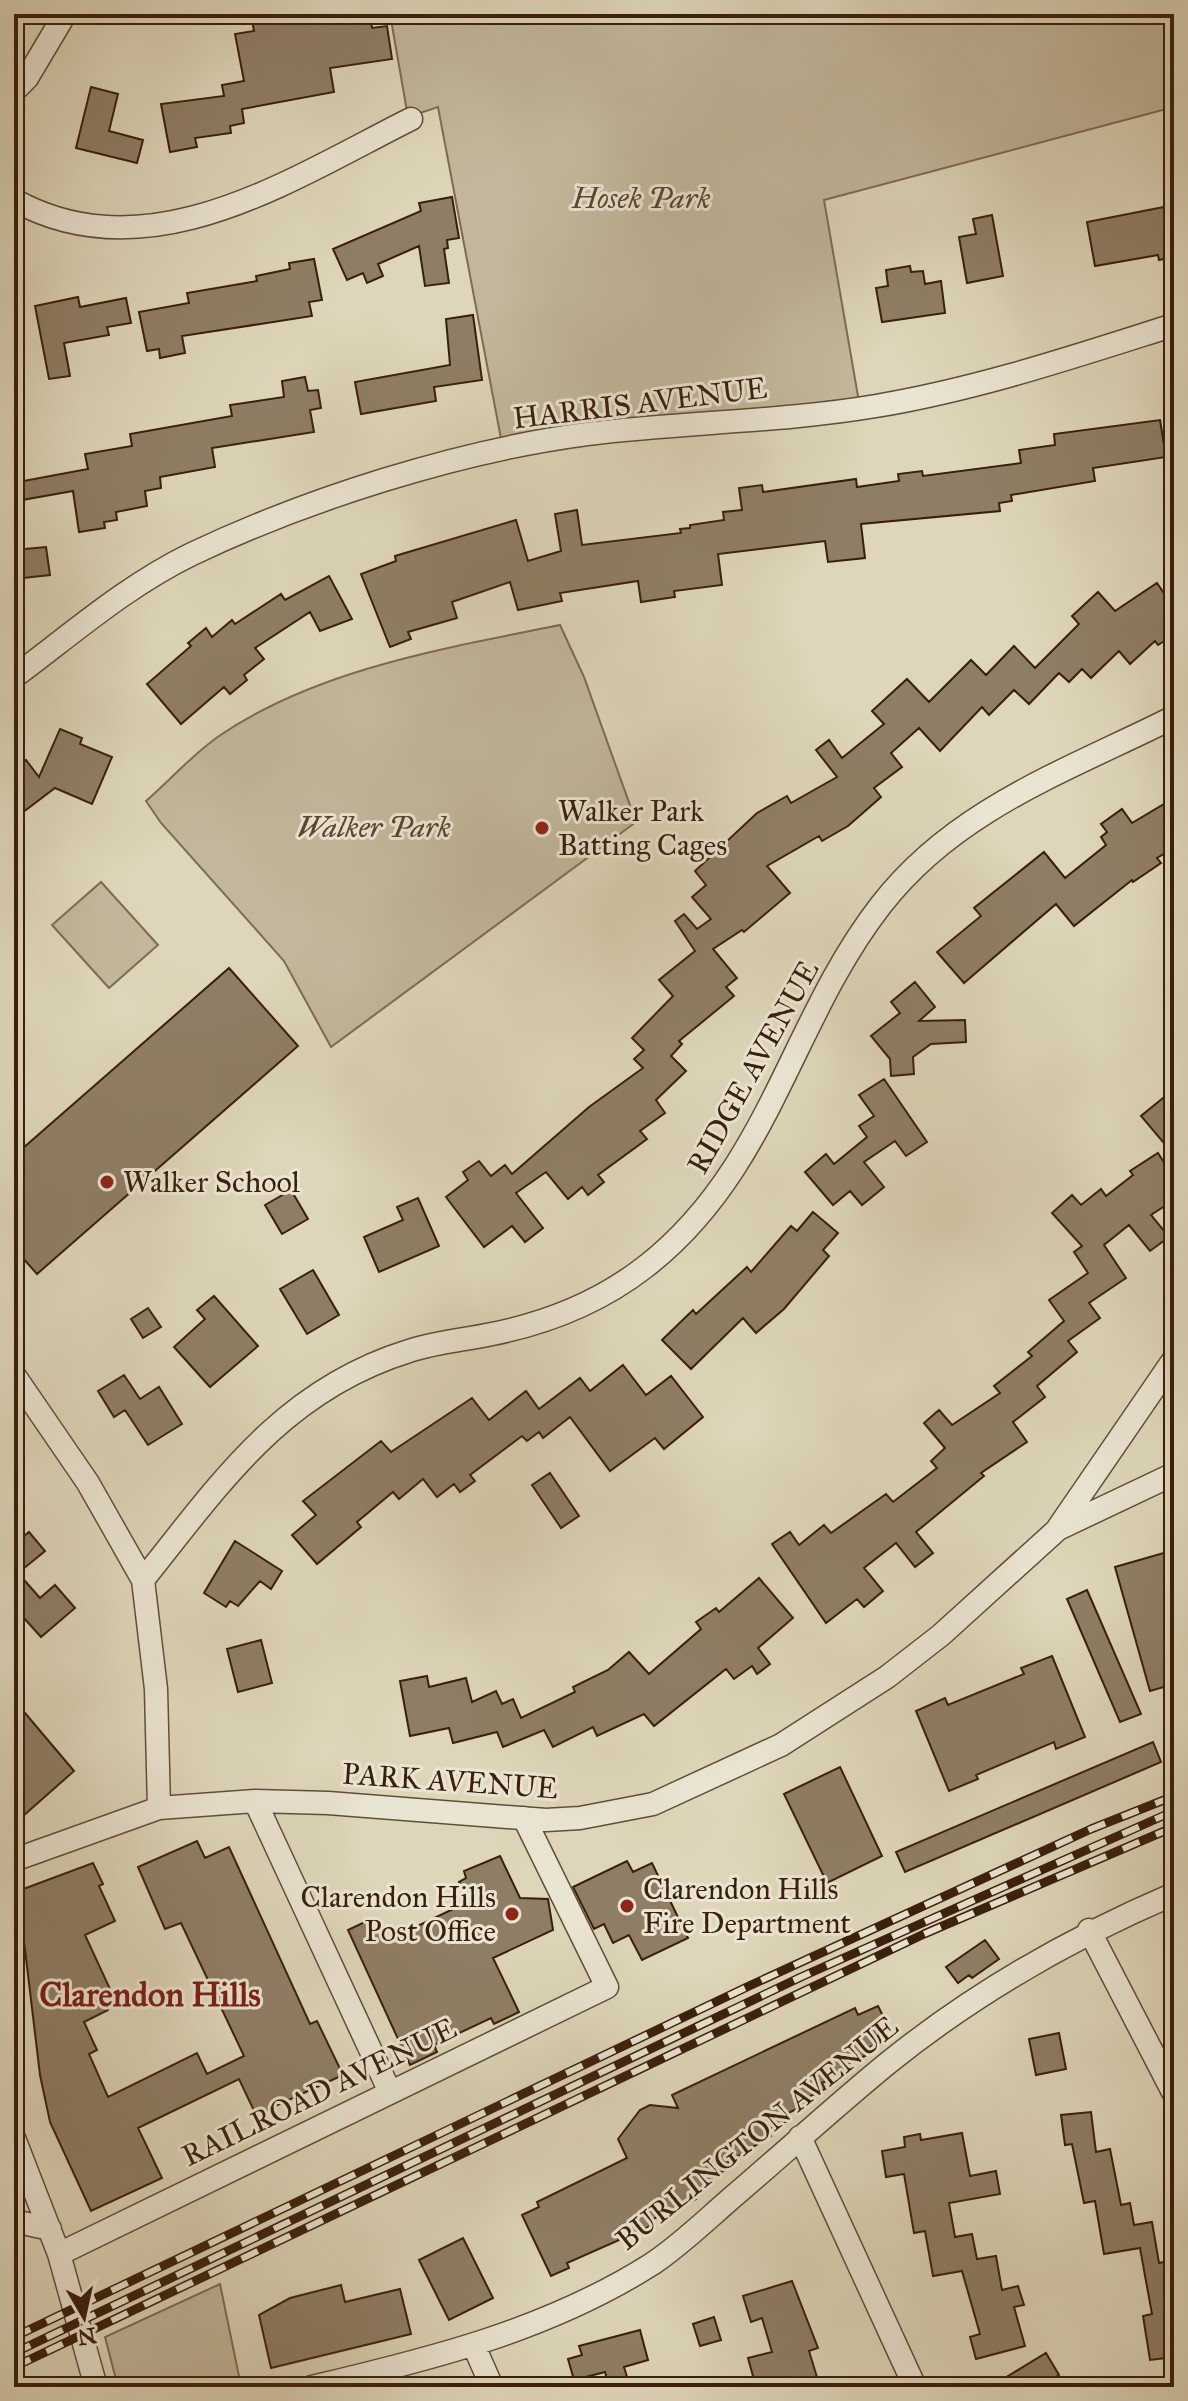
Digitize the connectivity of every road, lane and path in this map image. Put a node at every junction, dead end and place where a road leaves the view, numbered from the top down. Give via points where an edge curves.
1 (65, 14) edge
2 (14, 91) edge
3 (411, 119) dead end
4 (14, 200) edge
5 (1174, 325) edge
6 (14, 677) edge
7 (1174, 717) edge
8 (1174, 1359) edge
9 (14, 1375) edge
10 (1174, 1474) edge
11 (1058, 1529) junction
12 (143, 1580) junction
13 (255, 1801) junction
14 (159, 1808) junction
15 (524, 1818) junction
16 (14, 1860) edge
17 (1174, 1894) edge
18 (1089, 1930) junction
19 (389, 2090) junction
20 (1174, 2094) edge
21 (800, 2137) junction
22 (14, 2138) edge
23 (14, 2221) edge
24 (50, 2229) junction
25 (59, 2254) junction
26 (474, 2346) junction
27 (96, 2387) edge
28 (312, 2387) edge
29 (492, 2387) edge
30 (915, 2387) edge

1 - 2 street
3 - 4 street via 202,217 105,227 75,224
5 - 6 street, HARRIS AVENUE via 1027,371 887,404 583,435 407,475 271,520 190,555 108,606
7 - 12 street, RIDGE AVENUE via 1008,797 925,858 881,904 852,950 719,1195 645,1267 559,1315 411,1350 334,1382 245,1454
8 - 11 street
9 - 12 street via 88,1483
10 - 11 street, PARK AVENUE
11 - 15 street, PARK AVENUE via 919,1652 781,1745 653,1804 580,1818
12 - 14 street via 156,1689
13 - 14 street, PARK AVENUE
13 - 15 street, PARK AVENUE
13 - 19 street
14 - 16 street, PARK AVENUE
15 - 19 street, RAILROAD AVENUE via 607,1987
17 - 18 street, BURLINGTON AVENUE
18 - 20 street
18 - 21 street, BURLINGTON AVENUE via 941,2023
19 - 25 street, RAILROAD AVENUE
21 - 26 street, BURLINGTON AVENUE via 654,2262 575,2307
21 - 30 street
22 - 24 street
23 - 24 street
24 - 25 street
25 - 27 street
26 - 28 street, BURLINGTON AVENUE
26 - 29 street

